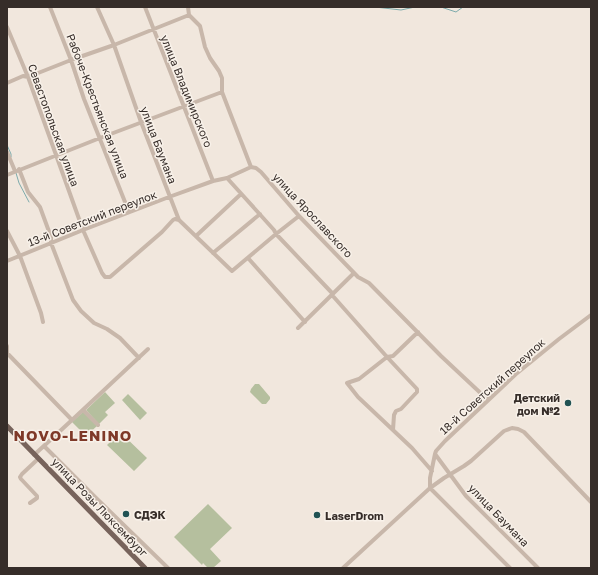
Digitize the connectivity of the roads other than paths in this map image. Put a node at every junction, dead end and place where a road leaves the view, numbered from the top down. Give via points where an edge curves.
1 (50, 7) edge
2 (97, 7) edge
3 (144, 7) edge
4 (188, 7) edge
5 (189, 15) junction
6 (7, 27) edge
7 (153, 30) junction
8 (114, 45) junction
9 (72, 60) junction
10 (28, 77) junction
11 (7, 83) edge
12 (222, 92) junction
13 (184, 105) junction
14 (141, 122) junction
15 (100, 138) junction
16 (7, 152) edge
17 (56, 155) junction
18 (251, 167) junction
19 (17, 170) junction
20 (7, 174) edge
21 (227, 178) junction
22 (214, 181) junction
23 (241, 194) junction
24 (169, 197) junction
25 (129, 212) junction
26 (260, 214) junction
27 (299, 216) junction
28 (179, 220) junction
29 (83, 230) junction
30 (7, 231) edge
31 (276, 234) junction
32 (196, 236) junction
33 (51, 244) junction
34 (213, 253) junction
35 (20, 256) junction
36 (248, 258) junction
37 (7, 261) edge
38 (354, 273) junction
39 (332, 294) junction
40 (591, 315) edge
41 (43, 322) dead end
42 (305, 322) junction
43 (298, 328) dead end
44 (418, 332) junction
45 (7, 346) edge
46 (148, 348) dead end
47 (387, 357) junction
48 (139, 358) junction
49 (488, 400) junction
50 (83, 410) junction
51 (72, 420) junction
52 (98, 425) dead end
53 (7, 426) edge
54 (394, 430) junction
55 (44, 446) junction
56 (435, 454) junction
57 (36, 457) junction
58 (432, 471) junction
59 (450, 474) junction
60 (430, 488) junction
61 (591, 502) edge
62 (30, 503) dead end
63 (145, 568) edge
64 (168, 568) edge
65 (343, 568) edge
66 (510, 568) edge
67 (538, 568) edge

1 - 9 street, Рабоче-Крестьянская улица
2 - 8 street, улица Баумана
3 - 7 street, улица Владимирского
4 - 5 street
5 - 7 street
5 - 12 street via 200,26 205,47 222,78
6 - 10 street, Севастопольская улица
7 - 8 street
7 - 13 street, улица Владимирского
8 - 9 street
8 - 14 street, улица Баумана
9 - 10 street
9 - 15 street, Рабоче-Крестьянская улица
10 - 11 street via 23,76
10 - 17 street, Севастопольская улица
12 - 13 street
12 - 18 street
13 - 14 street
13 - 22 street, улица Владимирского
14 - 15 street
14 - 24 street, улица Баумана
15 - 17 street
15 - 25 street, Рабоче-Крестьянская улица
16 - 19 street
17 - 19 street
17 - 29 street, Севастопольская улица
18 - 21 street, 13-й Советский переулок
18 - 27 street, улица Ярославского via 261,172
19 - 20 street
19 - 33 street via 28,192 40,207
21 - 22 street, 13-й Советский переулок
21 - 23 street
22 - 24 street, 13-й Советский переулок
23 - 26 street
23 - 32 street
24 - 25 street, 13-й Советский переулок
24 - 28 street, улица Баумана
25 - 29 street, 13-й Советский переулок
26 - 31 street
26 - 34 street
27 - 31 street
27 - 38 street, улица Ярославского
28 - 29 street, Севастопольская улица via 173,220 110,277 105,277 102,273
28 - 32 street, улица Баумана
29 - 33 street, 13-й Советский переулок
30 - 35 street
31 - 36 street
31 - 39 street
32 - 34 street, улица Баумана
33 - 35 street, 13-й Советский переулок
33 - 48 street via 73,300 81,311 94,324 120,338
34 - 36 street, улица Баумана via 232,271
35 - 37 street, 13-й Советский переулок
35 - 41 street
36 - 42 street
38 - 39 street
38 - 44 street, улица Ярославского via 369,283
39 - 42 street
39 - 47 street
40 - 49 street, 18-й Советский переулок via 516,374
42 - 43 street
44 - 47 street via 393,356
44 - 49 street, улица Ярославского
45 - 51 street via 7,353
46 - 48 street
47 - 54 street via 417,389 401,409 396,411
47 - 54 street via 359,379 347,383 358,397
48 - 50 street
49 - 56 street, 18-й Советский переулок
50 - 51 street
50 - 52 street
51 - 55 street
53 - 57 main road, улица Розы Люксембург
54 - 58 street
55 - 57 street
55 - 64 street, улица Розы Люксембург
56 - 58 street, 18-й Советский переулок
56 - 59 street, улица Баумана
57 - 62 street via 20,477 37,496
57 - 63 main road, улица Розы Люксембург
58 - 60 street, 18-й Советский переулок
59 - 60 street
59 - 61 street via 471,461 504,431 518,429 524,432
59 - 67 street, улица Баумана via 470,500
60 - 65 street
60 - 66 street

